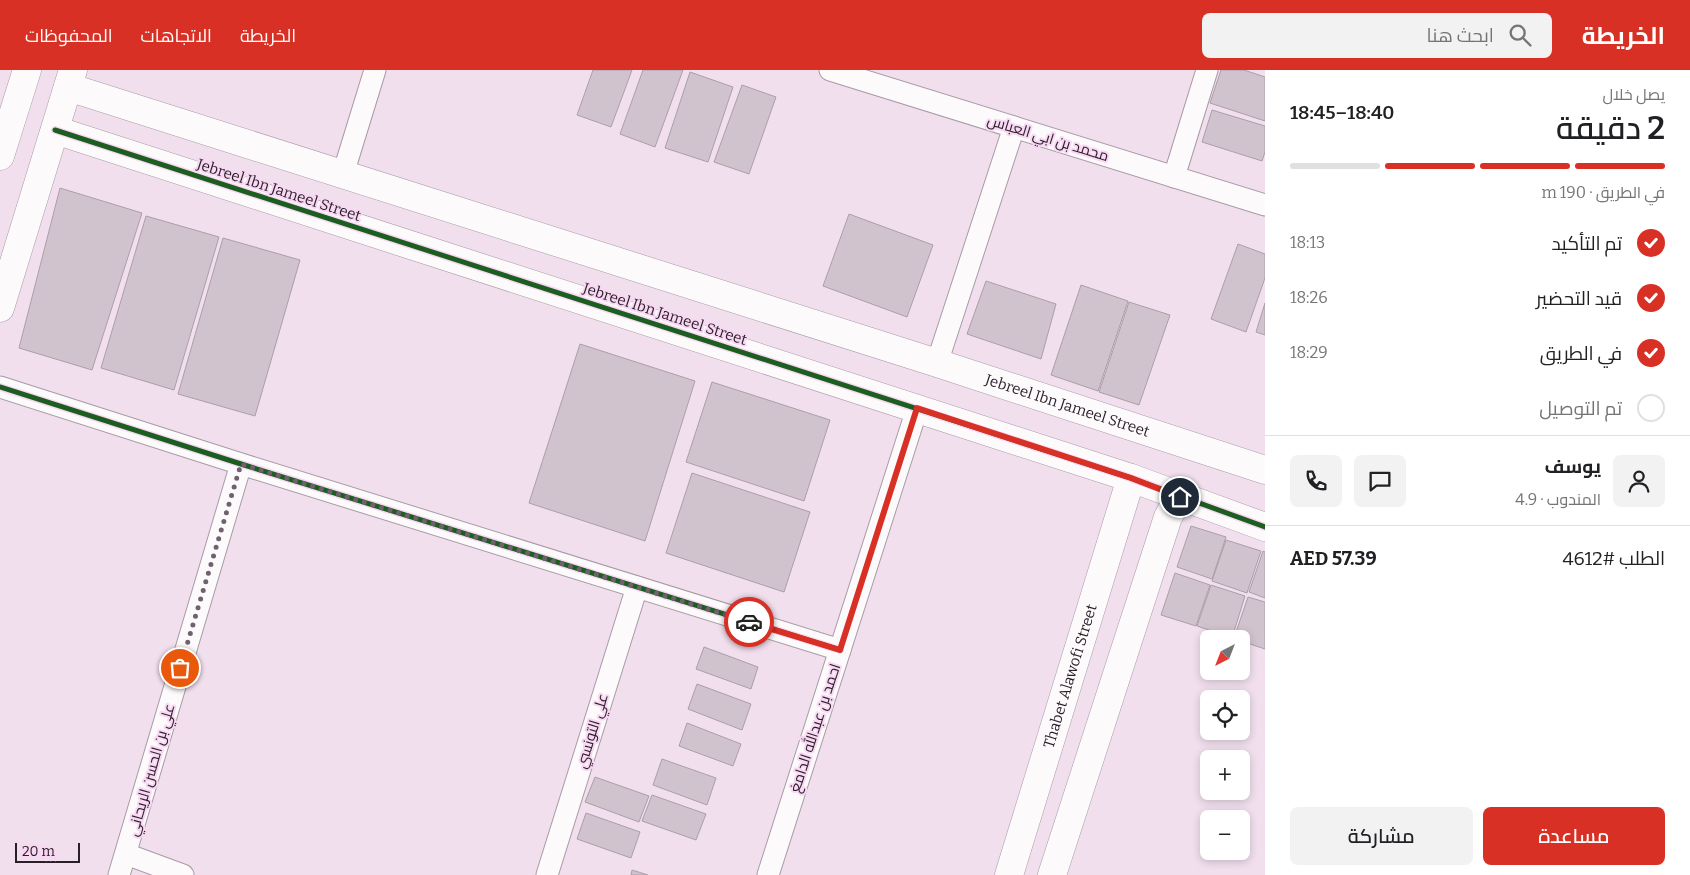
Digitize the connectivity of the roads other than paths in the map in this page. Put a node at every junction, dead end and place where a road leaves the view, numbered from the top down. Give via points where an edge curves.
1 (27, 70) edge
2 (375, 70) edge
3 (830, 70) edge
4 (1207, 70) edge
5 (71, 79) edge
6 (1014, 127) junction
7 (55, 130) junction
8 (101, 145) junction
9 (0, 156) edge
10 (42, 171) junction
11 (343, 174) junction
12 (1174, 177) junction
13 (1265, 205) edge
14 (0, 308) edge
15 (936, 362) junction
16 (0, 387) edge
17 (917, 408) junction
18 (241, 464) junction
19 (1265, 470) edge
20 (1131, 478) junction
21 (1122, 505) junction
22 (1174, 507) junction
23 (1265, 527) edge
24 (637, 587) junction
25 (840, 650) junction
26 (126, 854) junction
27 (119, 875) edge
28 (183, 875) edge
29 (547, 875) edge
30 (768, 875) edge
31 (1009, 875) edge
32 (1052, 875) edge

1 - 9 street
2 - 11 street
3 - 6 street, محمد بن ابي العباس
4 - 12 street
5 - 7 street
5 - 11 street, Jebreel Ibn Jameel Street
6 - 12 street, محمد بن ابي العباس
6 - 15 street
7 - 8 street, Jebreel Ibn Jameel Street
7 - 10 street
8 - 10 street via 68,152
8 - 17 street, Jebreel Ibn Jameel Street
10 - 14 street
11 - 15 street, Jebreel Ibn Jameel Street
12 - 13 street, محمد بن ابي العباس
15 - 19 street, Jebreel Ibn Jameel Street
16 - 18 street
17 - 20 street, Jebreel Ibn Jameel Street
17 - 25 street, احمد بن عبدالله الدامغ
18 - 24 street
18 - 26 street, علي بن الحسن الريحاني
20 - 21 street, Thabet Alawofi Street
20 - 22 street, Jebreel Ibn Jameel Street
21 - 22 street via 1138,488 1158,495
21 - 31 street, Thabet Alawofi Street
22 - 23 street, Jebreel Ibn Jameel Street
22 - 32 street
24 - 25 street
24 - 29 street, علي التونسي
25 - 30 street, احمد بن عبدالله الدامغ
26 - 27 street, علي بن الحسن الريحاني
26 - 28 street

